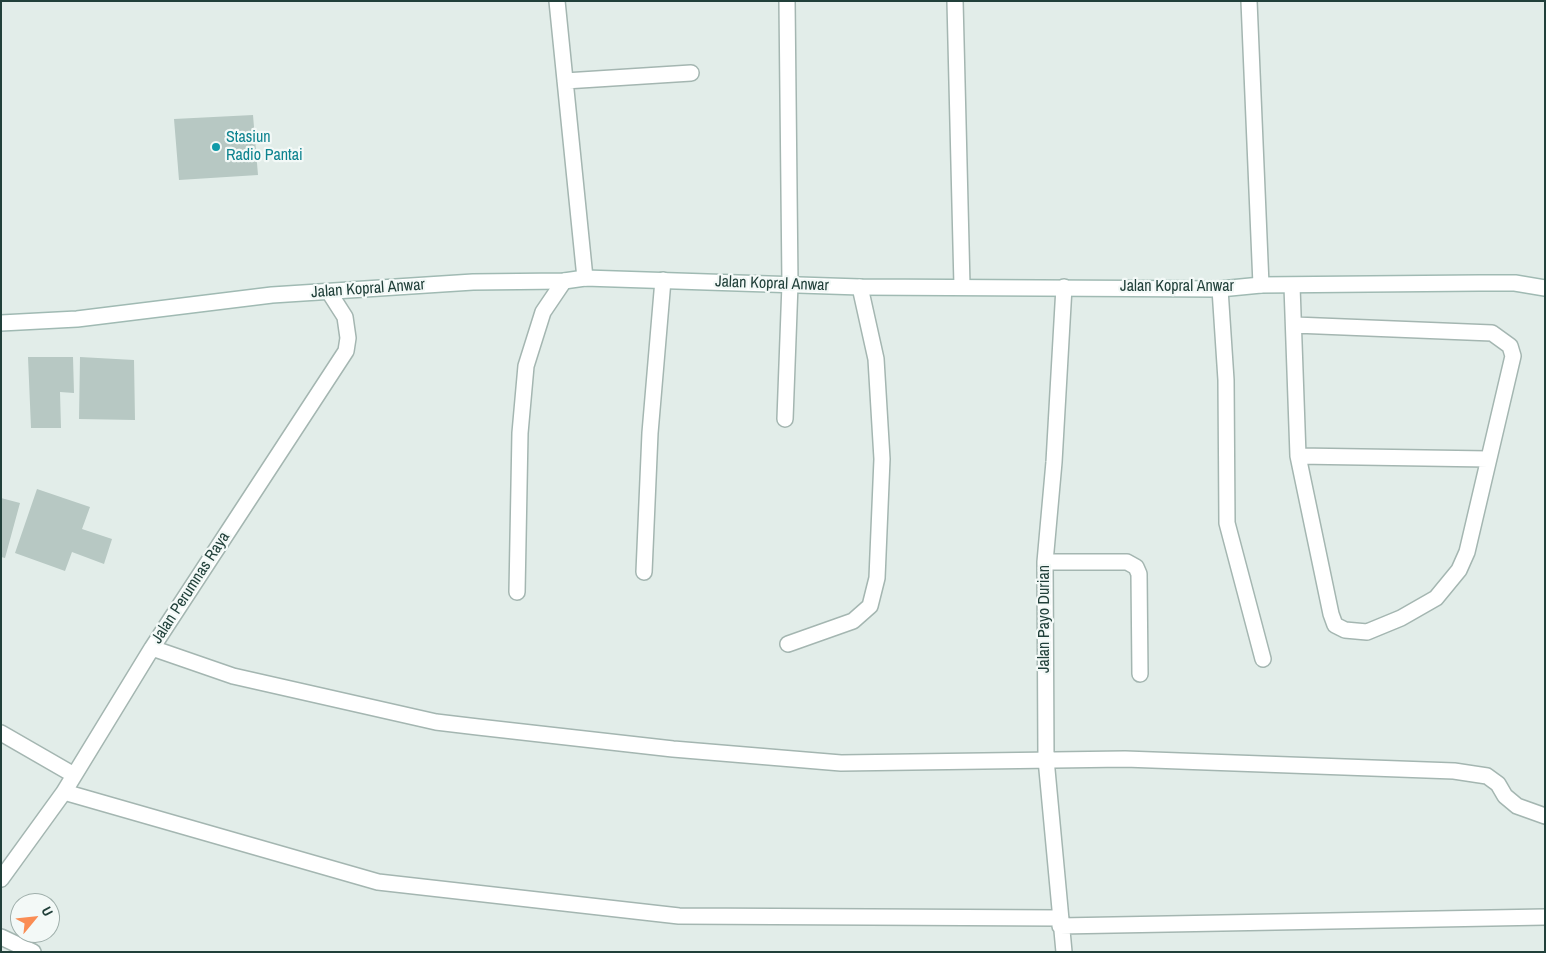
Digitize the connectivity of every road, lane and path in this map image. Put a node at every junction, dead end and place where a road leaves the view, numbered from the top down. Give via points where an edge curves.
1 (557, 1) edge
2 (787, 1) edge
3 (955, 1) edge
4 (1249, 1) edge
5 (691, 73) dead end
6 (565, 80) junction
7 (585, 278) junction
8 (663, 280) junction
9 (564, 281) junction
10 (790, 284) junction
11 (1261, 285) junction
12 (962, 286) junction
13 (1064, 286) junction
14 (1292, 286) junction
15 (860, 287) junction
16 (1545, 288) edge
17 (1220, 289) junction
18 (329, 292) junction
19 (1, 323) edge
20 (1295, 325) junction
21 (785, 419) dead end
22 (1298, 456) junction
23 (1488, 459) junction
24 (1045, 562) junction
25 (644, 572) dead end
26 (517, 592) dead end
27 (788, 644) dead end
28 (152, 648) junction
29 (1263, 659) dead end
30 (1140, 674) dead end
31 (1, 733) edge
32 (1046, 759) junction
33 (74, 775) junction
34 (64, 792) junction
35 (1545, 816) edge
36 (1, 879) edge
37 (1545, 917) edge
38 (1060, 922) junction
39 (1, 937) edge
40 (33, 952) edge
41 (1064, 952) edge

1 - 6 street
2 - 10 street
3 - 12 street
4 - 11 street
5 - 6 street
6 - 7 street
7 - 8 street, Jalan Kopral Anwar
7 - 9 street, Jalan Kopral Anwar
8 - 10 street, Jalan Kopral Anwar
8 - 25 street via 650,433
9 - 18 street, Jalan Kopral Anwar via 473,282
9 - 26 street via 543,312 526,366 520,443
10 - 15 street, Jalan Kopral Anwar
10 - 21 street
11 - 14 street, Jalan Kopral Anwar
11 - 17 street, Jalan Kopral Anwar
12 - 13 street, Jalan Kopral Anwar
12 - 15 street, Jalan Kopral Anwar
13 - 17 street, Jalan Kopral Anwar
13 - 24 street, Jalan Payo Durian
14 - 16 street, Jalan Kopral Anwar via 1515,283
14 - 20 street
15 - 27 street via 876,359 882,450 876,578 870,606 853,621
17 - 29 street via 1226,380 1227,523
18 - 19 street, Jalan Kopral Anwar via 272,295 77,319
18 - 28 street, Jalan Perumnas Raya via 345,317 346,351
20 - 22 street
20 - 23 street via 1492,333 1501,338 1510,346 1513,356
22 - 23 street
22 - 23 street via 1335,625 1345,630 1367,632 1436,598 1450,583 1468,552
24 - 30 street via 1127,562 1136,567 1139,574
24 - 32 street, Jalan Payo Durian
28 - 32 street via 233,676 436,722 673,749 841,763
28 - 33 street, Jalan Perumnas Raya
31 - 33 street
32 - 35 street via 1454,770 1487,776 1517,806
32 - 38 street, Jalan Payo Durian
33 - 34 street, Jalan Perumnas Raya
34 - 36 street, Jalan Perumnas Raya
34 - 38 street via 378,882 679,916
37 - 38 street
38 - 41 street, Jalan Payo Durian
39 - 40 street

